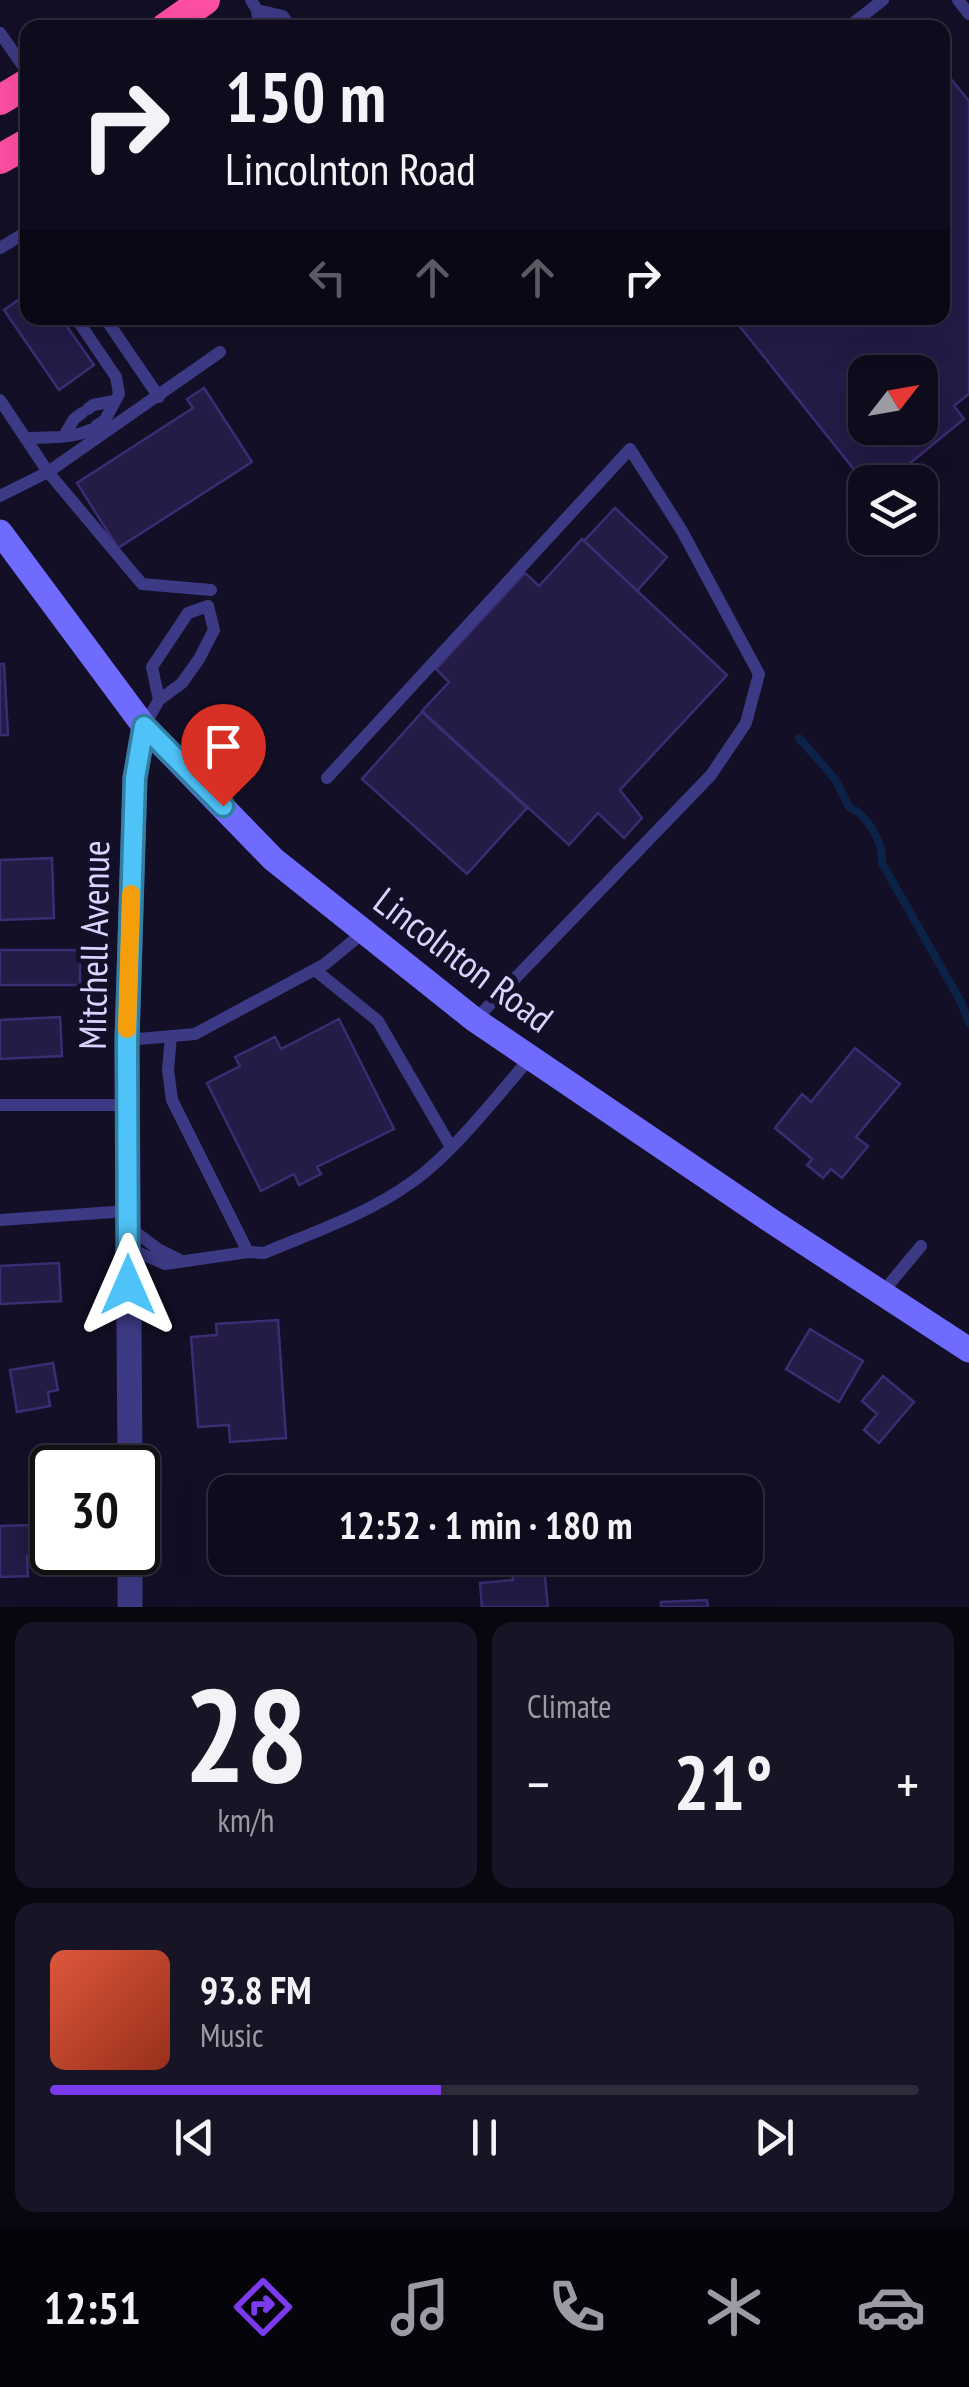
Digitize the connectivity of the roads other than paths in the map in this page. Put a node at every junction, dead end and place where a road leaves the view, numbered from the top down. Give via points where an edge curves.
1 (205, 0) edge
2 (883, 0) edge
3 (958, 0) edge
4 (254, 5) edge
5 (969, 14) edge
6 (176, 20) edge
7 (286, 20) edge
8 (857, 20) edge
9 (0, 33) edge
10 (20, 62) edge
11 (81, 325) edge
12 (110, 325) edge
13 (220, 352) dead end
14 (159, 397) junction
15 (0, 400) edge
16 (114, 401) junction
17 (64, 436) junction
18 (25, 438) junction
19 (48, 472) junction
20 (0, 496) edge
21 (0, 532) edge
22 (211, 590) dead end
23 (159, 700) junction
24 (144, 726) junction
25 (328, 778) dead end
26 (364, 932) junction
27 (316, 970) junction
28 (476, 1020) junction
29 (170, 1036) junction
30 (127, 1040) junction
31 (531, 1058) junction
32 (127, 1104) junction
33 (0, 1105) edge
34 (451, 1147) junction
35 (0, 1220) edge
36 (128, 1229) junction
37 (921, 1246) dead end
38 (248, 1252) junction
39 (182, 1262) junction
40 (882, 1293) junction
41 (969, 1350) edge
42 (130, 1445) edge
43 (130, 1575) edge
44 (130, 1607) edge

1 - 6 highway
2 - 8 lane
3 - 5 lane
4 - 7 lane
9 - 10 lane
11 - 16 lane via 116,377
12 - 14 lane
13 - 14 lane
14 - 19 lane
15 - 18 lane
16 - 17 lane via 93,405
16 - 17 lane via 105,420 83,434
17 - 18 lane
18 - 19 lane
19 - 20 lane
19 - 22 lane via 142,584
21 - 24 street, Lincolnton Road
23 - 23 lane via 182,683 207,644 214,630 208,606 188,613 152,667
23 - 24 lane
24 - 26 street, Lincolnton Road via 273,859
24 - 30 street, Mitchell Avenue via 135,778
25 - 28 lane via 630,449 759,674 746,723 712,775
26 - 27 lane
26 - 28 street, Lincolnton Road
27 - 29 lane via 195,1034
27 - 34 lane via 378,1021
28 - 31 street, Lincolnton Road
29 - 30 lane
29 - 38 lane via 172,1100
30 - 32 street, Mitchell Avenue
31 - 34 lane
31 - 40 street, Lincolnton Road
32 - 33 lane
32 - 36 street, Mitchell Avenue
34 - 38 lane via 414,1181 362,1212 264,1253
35 - 36 lane
36 - 39 lane
36 - 39 lane via 165,1264
36 - 42 street, Mitchell Avenue
37 - 40 lane
38 - 39 lane
40 - 41 street, Lincolnton Road
43 - 44 street

